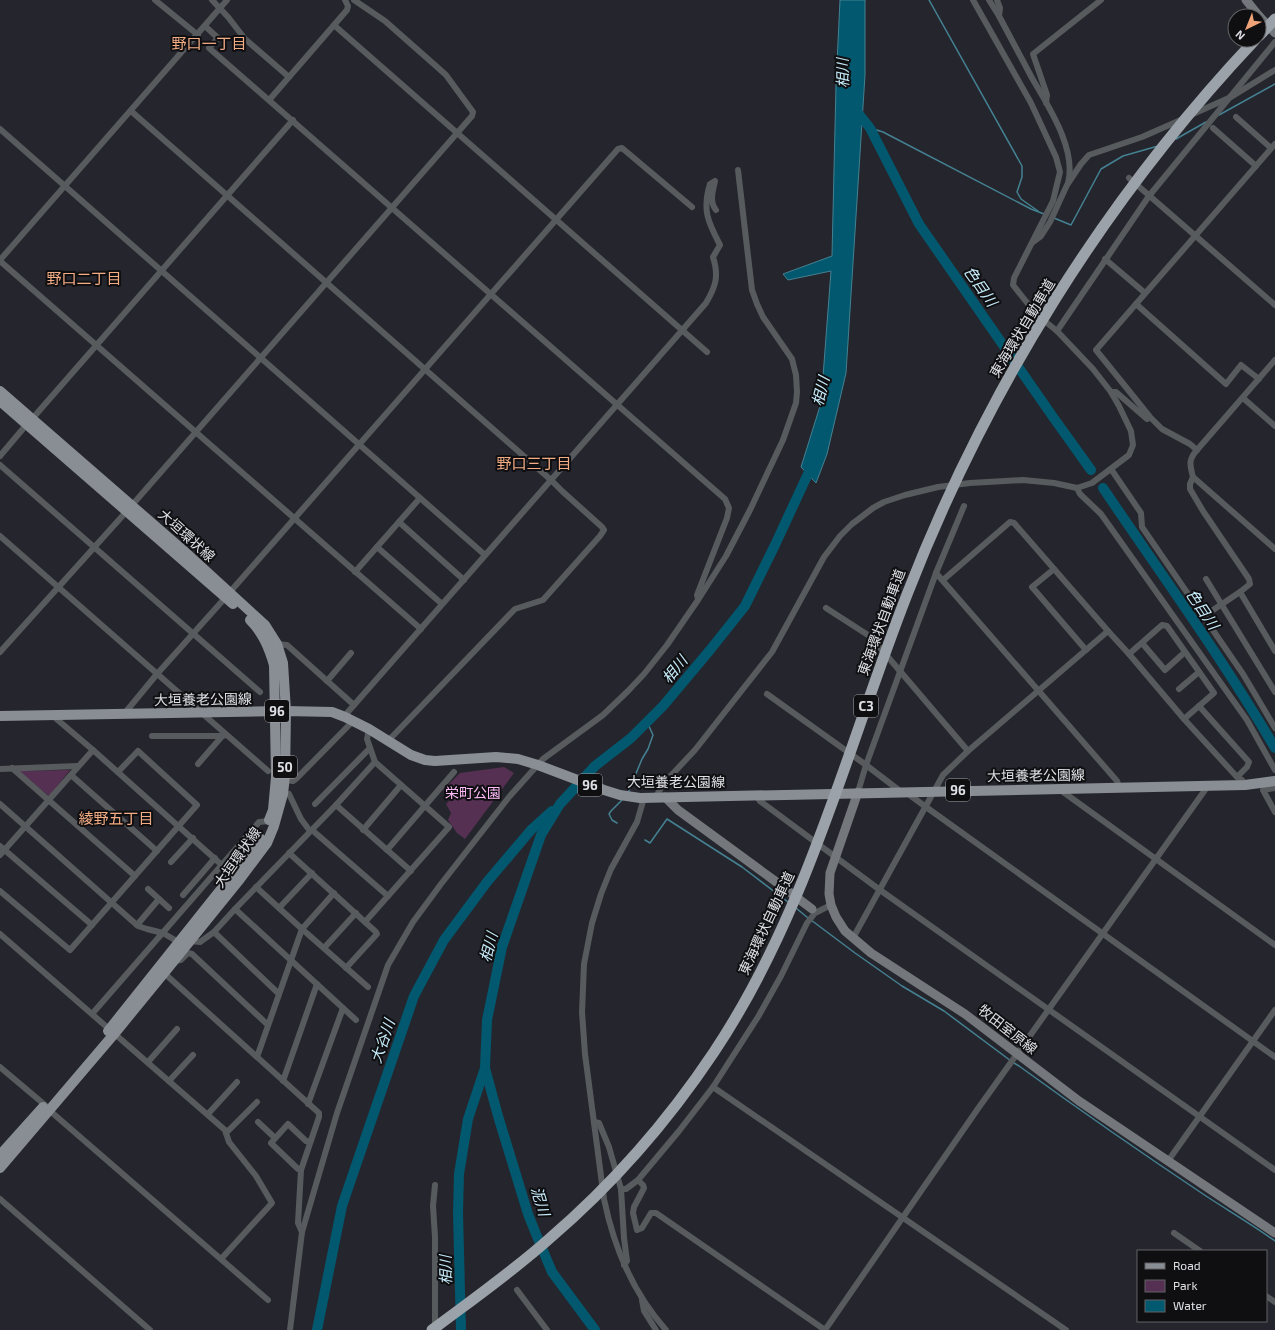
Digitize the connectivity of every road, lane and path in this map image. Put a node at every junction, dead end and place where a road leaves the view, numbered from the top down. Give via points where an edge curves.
1 (155, 0) edge
2 (212, 0) edge
3 (227, 0) edge
4 (345, 0) edge
5 (354, 0) edge
6 (973, 0) edge
7 (989, 0) edge
8 (997, 0) edge
9 (1101, 0) edge
10 (1246, 0) edge
11 (220, 8) junction
12 (1252, 8) edge
13 (999, 16) junction
14 (1275, 19) edge
15 (1267, 25) edge
16 (205, 26) junction
17 (335, 26) junction
18 (1267, 28) edge
19 (1275, 34) edge
20 (198, 35) junction
21 (1275, 42) edge
22 (1248, 48) edge
23 (1275, 70) edge
24 (289, 77) junction
25 (1231, 97) junction
26 (270, 100) junction
27 (1046, 103) junction
28 (131, 111) junction
29 (1236, 117) dead end
30 (293, 120) junction
31 (1213, 128) dead end
32 (0, 129) edge
33 (457, 134) junction
34 (1273, 146) edge
35 (1256, 166) junction
36 (738, 170) dead end
37 (1129, 178) dead end
38 (1068, 185) junction
39 (65, 186) junction
40 (227, 196) junction
41 (1149, 196) junction
42 (692, 207) dead end
43 (392, 208) junction
44 (716, 210) dead end
45 (556, 220) junction
46 (1195, 236) junction
47 (1029, 246) junction
48 (1105, 259) junction
49 (0, 260) edge
50 (161, 271) junction
51 (327, 283) junction
52 (1145, 293) junction
53 (491, 294) junction
54 (1136, 304) junction
55 (1275, 305) edge
56 (682, 330) junction
57 (1057, 331) junction
58 (97, 346) junction
59 (707, 352) dead end
60 (261, 358) junction
61 (1275, 360) edge
62 (426, 369) junction
63 (1259, 379) junction
64 (0, 391) edge
65 (1111, 392) junction
66 (1242, 398) junction
67 (0, 401) edge
68 (616, 405) junction
69 (1150, 417) junction
70 (29, 422) junction
71 (1275, 426) edge
72 (196, 432) junction
73 (360, 444) junction
74 (1197, 450) junction
75 (0, 456) edge
76 (0, 465) edge
77 (1111, 469) junction
78 (1192, 477) junction
79 (551, 480) junction
80 (1077, 488) junction
81 (420, 498) junction
82 (964, 506) dead end
83 (129, 509) junction
84 (294, 519) junction
85 (399, 522) junction
86 (0, 536) edge
87 (94, 547) junction
88 (377, 547) junction
89 (1275, 549) edge
90 (485, 555) junction
91 (1054, 569) junction
92 (355, 572) junction
93 (936, 572) junction
94 (1206, 579) dead end
95 (464, 580) junction
96 (943, 580) junction
97 (58, 587) junction
98 (1240, 592) junction
99 (228, 595) junction
100 (698, 600) junction
101 (442, 604) junction
102 (1222, 604) junction
103 (826, 608) dead end
104 (1204, 616) junction
105 (421, 629) junction
106 (1108, 631) junction
107 (193, 634) junction
108 (1142, 643) junction
109 (277, 644) junction
110 (1086, 650) junction
111 (1275, 651) edge
112 (0, 652) edge
113 (1185, 652) junction
114 (351, 653) dead end
115 (1129, 654) junction
116 (899, 670) junction
117 (1199, 672) junction
118 (157, 674) junction
119 (327, 681) junction
120 (1179, 689) dead end
121 (1039, 690) junction
122 (260, 692) dead end
123 (1275, 692) edge
124 (767, 694) dead end
125 (354, 705) junction
126 (1199, 706) junction
127 (275, 711) junction
128 (286, 711) junction
129 (201, 712) junction
130 (124, 715) junction
131 (0, 716) edge
132 (53, 716) junction
133 (349, 718) junction
134 (1184, 719) junction
135 (1275, 728) edge
136 (369, 729) junction
137 (224, 734) junction
138 (152, 736) dead end
139 (388, 741) junction
140 (370, 748) junction
141 (92, 750) junction
142 (968, 751) junction
143 (374, 762) junction
144 (198, 764) dead end
145 (540, 765) junction
146 (866, 765) junction
147 (78, 766) junction
148 (0, 768) edge
149 (12, 768) junction
150 (1275, 770) edge
151 (268, 771) dead end
152 (118, 772) junction
153 (454, 772) dead end
154 (71, 775) junction
155 (1237, 777) junction
156 (285, 780) junction
157 (1275, 781) edge
158 (401, 785) junction
159 (1207, 785) junction
160 (1244, 785) junction
161 (1119, 787) junction
162 (1275, 788) edge
163 (1059, 789) junction
164 (934, 791) junction
165 (858, 792) junction
166 (904, 792) junction
167 (289, 794) dead end
168 (756, 795) junction
169 (660, 797) junction
170 (642, 798) junction
171 (49, 800) junction
172 (0, 804) edge
173 (315, 804) dead end
174 (336, 805) junction
175 (425, 806) junction
176 (926, 807) junction
177 (1275, 812) edge
178 (269, 821) junction
179 (26, 826) junction
180 (179, 826) junction
181 (311, 830) junction
182 (363, 830) junction
183 (192, 838) junction
184 (2, 848) edge
185 (387, 850) junction
186 (157, 851) junction
187 (290, 853) junction
188 (0, 855) edge
189 (835, 856) junction
190 (215, 858) junction
191 (1156, 859) junction
192 (171, 862) dead end
193 (222, 865) junction
194 (411, 871) junction
195 (312, 873) junction
196 (233, 875) junction
197 (135, 876) junction
198 (256, 887) junction
199 (148, 889) dead end
200 (880, 890) junction
201 (0, 891) edge
202 (334, 893) junction
203 (184, 895) dead end
204 (388, 896) junction
205 (158, 899) junction
206 (112, 902) junction
207 (831, 905) junction
208 (169, 908) dead end
209 (279, 908) junction
210 (234, 909) junction
211 (812, 912) junction
212 (356, 913) junction
213 (365, 922) junction
214 (92, 925) junction
215 (137, 925) junction
216 (302, 929) junction
217 (214, 932) junction
218 (163, 933) junction
219 (0, 934) edge
220 (1102, 934) junction
221 (853, 938) junction
222 (185, 943) junction
223 (1275, 945) edge
224 (324, 948) junction
225 (291, 961) junction
226 (174, 962) junction
227 (346, 968) junction
228 (164, 973) junction
229 (317, 984) junction
230 (368, 987) dead end
231 (279, 994) junction
232 (343, 1008) junction
233 (1049, 1009) junction
234 (1275, 1010) edge
235 (92, 1014) junction
236 (356, 1020) dead end
237 (268, 1025) junction
238 (177, 1029) dead end
239 (112, 1031) junction
240 (1253, 1041) junction
241 (193, 1055) dead end
242 (1015, 1056) junction
243 (257, 1057) junction
244 (1275, 1057) edge
245 (148, 1062) junction
246 (0, 1067) edge
247 (170, 1081) junction
248 (283, 1081) junction
249 (237, 1082) dead end
250 (714, 1087) junction
251 (257, 1102) dead end
252 (308, 1104) junction
253 (47, 1108) junction
254 (208, 1114) junction
255 (1199, 1116) junction
256 (258, 1122) dead end
257 (594, 1122) junction
258 (226, 1133) junction
259 (275, 1138) junction
260 (310, 1142) junction
261 (0, 1154) edge
262 (1168, 1161) junction
263 (0, 1168) edge
264 (302, 1170) junction
265 (1275, 1170) edge
266 (638, 1180) junction
267 (435, 1185) dead end
268 (621, 1190) junction
269 (0, 1199) edge
270 (903, 1218) junction
271 (302, 1232) junction
272 (1174, 1233) dead end
273 (1275, 1233) edge
274 (1199, 1250) edge
275 (221, 1259) junction
276 (624, 1265) junction
277 (517, 1290) dead end
278 (641, 1297) junction
279 (268, 1300) dead end
280 (150, 1330) edge
281 (290, 1330) edge
282 (432, 1330) edge
283 (435, 1330) edge
284 (547, 1330) edge
285 (656, 1330) edge
286 (666, 1330) edge
287 (825, 1330) edge
288 (1066, 1330) edge

1 - 20 street
2 - 11 street
3 - 11 street
4 - 17 street via 348,8
5 - 33 street via 385,21 446,75 473,112
6 - 47 street via 1031,102 1060,172 1053,201
7 - 13 street
8 - 13 street
9 - 27 street via 1033,54 1047,95
10 - 12 main road
11 - 16 street
11 - 24 street via 245,39
13 - 27 street
14 - 18 highway, bridge
15 - 19 main road
16 - 20 street
16 - 26 street via 218,38 209,48
17 - 24 street
17 - 33 street
20 - 28 street
21 - 25 street
22 - 282 highway, 東海環状自動車道 / C3, bridge via 1174,133 1111,217 1052,304 1003,387 959,473 922,557 825,825 775,946 715,1050 663,1122 580,1211 518,1266
23 - 25 street
24 - 26 street
25 - 38 street via 1142,137 1089,155
25 - 41 street
26 - 30 street
27 - 38 street via 1061,133 1069,160
28 - 39 street
28 - 40 street
29 - 34 street
30 - 40 street
30 - 43 street
31 - 35 street
32 - 39 street
33 - 43 street
33 - 45 street
34 - 35 street
35 - 46 street
36 - 100 street via 752,290 763,317 792,359 796,375 796,403 783,440 750,510 726,556
37 - 41 street
38 - 47 street via 1050,222
39 - 49 street
39 - 50 street
40 - 50 street
40 - 51 street
41 - 46 street
41 - 48 street
42 - 45 street via 622,148 618,149
43 - 51 street
43 - 53 street
44 - 56 street via 712,196 715,181 710,184 706,210 720,246 713,257 717,277 714,290 706,303
45 - 53 street
45 - 56 street
46 - 52 street
46 - 55 street
47 - 57 street via 1013,285 1036,314
48 - 52 street
48 - 57 street
49 - 58 street
50 - 58 street
50 - 60 street
51 - 60 street
51 - 62 street
52 - 54 street
53 - 62 street
53 - 68 street
54 - 63 street via 1226,384 1241,365
54 - 69 street via 1096,350
56 - 59 street
56 - 68 street
57 - 65 street
58 - 70 street
58 - 72 street
60 - 72 street
60 - 73 street
61 - 63 street
62 - 73 street
62 - 79 street
63 - 66 street
64 - 70 main road, 大垣環状線 / 50
65 - 69 street via 1124,397 1147,419
65 - 77 street via 1131,431 1134,445 1129,455
66 - 71 street
66 - 74 street
67 - 70 main road, 大垣環状線 / 50
68 - 79 street
68 - 100 street via 725,499 729,508 697,595
69 - 74 street via 1162,429
70 - 75 street
70 - 83 main road, 大垣環状線 / 50
72 - 83 street
72 - 84 street
73 - 81 street
73 - 84 street
74 - 78 street via 1190,464
76 - 87 street
77 - 80 street via 1092,482
77 - 104 street via 1141,513 1142,527
78 - 89 street
78 - 98 street via 1190,489 1249,579 1250,584
79 - 90 street
79 - 139 street via 604,530 544,600 515,609
80 - 150 street via 1101,514 1242,714
80 - 169 street via 1023,480 970,483 905,494 873,508 852,524 824,557 772,652 695,750 664,783 658,793
81 - 85 street
81 - 90 street
82 - 93 street
83 - 87 street
83 - 99 main road, 大垣環状線 / 50
84 - 92 street
84 - 99 street
85 - 88 street
85 - 95 street
86 - 97 street
87 - 97 street
87 - 107 street
88 - 92 street
88 - 101 street
90 - 95 street
91 - 96 street via 1014,523 1010,522
91 - 106 street
91 - 110 street via 1032,588
92 - 105 street
93 - 96 street
93 - 116 street
94 - 102 street
95 - 101 street
96 - 121 street
97 - 112 street
97 - 118 street
98 - 102 street
98 - 111 street
99 - 107 street
99 - 109 main road, 大垣環状線 / 50 via 265,625
99 - 127 main road, 大垣環状線 / 50 via 259,629 269,648 274,666
100 - 145 street via 667,645 628,691 603,715 543,759
101 - 105 street
102 - 104 street
102 - 123 street
103 - 116 street via 871,637
104 - 135 street
105 - 125 street
106 - 110 street
106 - 115 street
107 - 118 street
107 - 122 street
108 - 113 street via 1165,670
108 - 113 street via 1162,625 1167,626
108 - 115 street
109 - 119 street via 287,645
109 - 128 main road, 大垣環状線 / 50 via 283,663
110 - 121 street
113 - 117 street
114 - 119 street
115 - 134 street
116 - 142 street
116 - 146 street
117 - 120 street
117 - 126 street via 1214,693
118 - 129 street
118 - 130 street
119 - 125 street
121 - 142 street
121 - 161 street via 1117,781
124 - 146 street
125 - 133 street
126 - 134 street
126 - 155 street via 1249,762 1248,767
127 - 128 main road, 大垣養老公園線 / 96
127 - 129 main road, 大垣養老公園線 / 96
127 - 178 main road, 大垣環状線 / 50 via 276,777 273,810
128 - 133 main road, 大垣養老公園線 / 96 via 332,712
128 - 156 main road, 大垣環状線 / 50
129 - 130 main road, 大垣養老公園線 / 96
129 - 137 street
130 - 132 main road, 大垣養老公園線 / 96
131 - 132 main road, 大垣養老公園線 / 96
132 - 141 street
133 - 136 main road, 大垣養老公園線 / 96
133 - 156 street via 297,778 293,781
134 - 155 street
136 - 139 main road, 大垣養老公園線 / 96
136 - 140 street via 367,739
137 - 138 street
137 - 144 street
137 - 151 street
139 - 145 main road, 大垣養老公園線 / 96 via 411,756 424,760 496,757
140 - 143 street
140 - 173 street
141 - 147 street
141 - 152 street
142 - 164 street via 943,775
143 - 158 street
143 - 174 street
145 - 170 main road, 大垣養老公園線 / 96 via 604,790
145 - 271 street via 510,797 441,884 413,922 388,965 337,1113
146 - 165 street
146 - 166 street
147 - 149 street
147 - 154 street
148 - 149 street
149 - 171 street
152 - 180 street
152 - 180 street via 138,751 197,805
153 - 175 street
154 - 171 street
154 - 186 street
155 - 160 street
156 - 222 main road, 大垣環状線 / 50 via 279,811 266,842 240,879
157 - 160 main road, 大垣養老公園線 / 96
158 - 175 street
158 - 182 street
159 - 160 main road, 大垣養老公園線 / 96
159 - 161 main road, 大垣養老公園線 / 96
159 - 191 street
161 - 163 main road, 大垣養老公園線 / 96
162 - 177 street via 1263,790
163 - 164 main road, 大垣養老公園線 / 96
163 - 191 street
164 - 166 main road, 大垣養老公園線 / 96
164 - 176 street
165 - 166 main road, 大垣養老公園線 / 96
165 - 168 main road, 大垣養老公園線 / 96
165 - 189 main road, 牧田室原線
166 - 176 street
167 - 181 street via 301,819
168 - 169 main road, 大垣養老公園線 / 96
168 - 189 street via 760,801
169 - 170 main road, 大垣養老公園線 / 96
169 - 211 main road via 775,881
170 - 257 street via 637,822 611,869 601,894 592,922 584,964 582,1012
171 - 179 street
171 - 197 street
172 - 179 street
174 - 181 street
174 - 182 street
175 - 185 street
175 - 194 street via 449,827
176 - 200 street
176 - 220 street
178 - 193 street via 259,822
178 - 196 main road, 大垣環状線 / 50 via 261,839
179 - 184 street
179 - 206 street
180 - 183 street
180 - 186 street
181 - 187 street
181 - 204 street
182 - 185 street
183 - 190 street
183 - 192 street
184 - 188 street
184 - 214 street
185 - 194 street
186 - 197 street
187 - 195 street
187 - 198 street
189 - 200 street
189 - 207 main road, 牧田室原線 via 830,873
190 - 193 street
190 - 203 street
191 - 220 street
191 - 223 street
193 - 196 street
193 - 218 street
194 - 204 street
195 - 202 street
195 - 209 street
196 - 222 main road, 大垣環状線 / 50
197 - 206 street
198 - 209 street
198 - 210 street
199 - 205 street
200 - 221 street
200 - 233 street
201 - 214 street via 70,950
202 - 212 street
202 - 216 street
204 - 213 street
205 - 208 street
205 - 215 street
206 - 214 street
206 - 215 street
207 - 211 street
207 - 221 main road, 牧田室原線 via 841,925
209 - 216 street
210 - 217 street
210 - 225 street
211 - 250 street via 781,976
212 - 213 street
212 - 224 street
213 - 227 street via 377,934
215 - 218 street
216 - 224 street
216 - 225 street
217 - 222 street via 200,942
217 - 231 street
218 - 222 street
218 - 235 street
219 - 235 street
220 - 233 street
220 - 240 street
221 - 242 main road, 牧田室原線 via 871,953 965,1014
222 - 226 main road, 大垣環状線 / 50
222 - 239 main road, 大垣環状線 / 50
224 - 227 street
225 - 229 street
225 - 231 street
226 - 228 main road, 大垣環状線 / 50
226 - 237 street via 181,960 188,953 192,954
227 - 230 street
228 - 239 main road, 大垣環状線 / 50
228 - 243 street
229 - 232 street
229 - 248 street
231 - 237 street
232 - 236 street
232 - 252 street
233 - 242 street
233 - 255 street
234 - 240 street
235 - 239 street
237 - 243 street
238 - 245 street
239 - 245 street
239 - 253 main road, 大垣環状線 / 50
240 - 244 street
240 - 255 street
241 - 247 street
242 - 262 main road, 牧田室原線
242 - 270 street
243 - 248 street
245 - 247 street
246 - 253 street
247 - 254 street
248 - 252 street
249 - 254 street
250 - 266 street
250 - 270 street
251 - 258 street
252 - 260 street via 319,1113
253 - 261 main road, 大垣環状線 / 50
253 - 263 main road, 大垣環状線 / 50
253 - 275 street
254 - 258 street
255 - 262 street
255 - 265 street
256 - 259 street
257 - 268 street via 599,1123 602,1129
257 - 276 street via 608,1221
258 - 275 street via 272,1203
259 - 260 street via 288,1124
259 - 264 street via 271,1143
260 - 264 street
262 - 273 main road, 牧田室原線
264 - 271 street via 298,1223
266 - 268 street
266 - 287 street via 644,1188 634,1207 637,1230 642,1228 651,1213 656,1213
267 - 283 street
268 - 276 street via 627,1260
269 - 280 street
270 - 287 street
270 - 288 street
271 - 281 street
272 - 274 street
275 - 279 street
276 - 278 street
277 - 284 street
278 - 285 street via 644,1311
278 - 286 street

